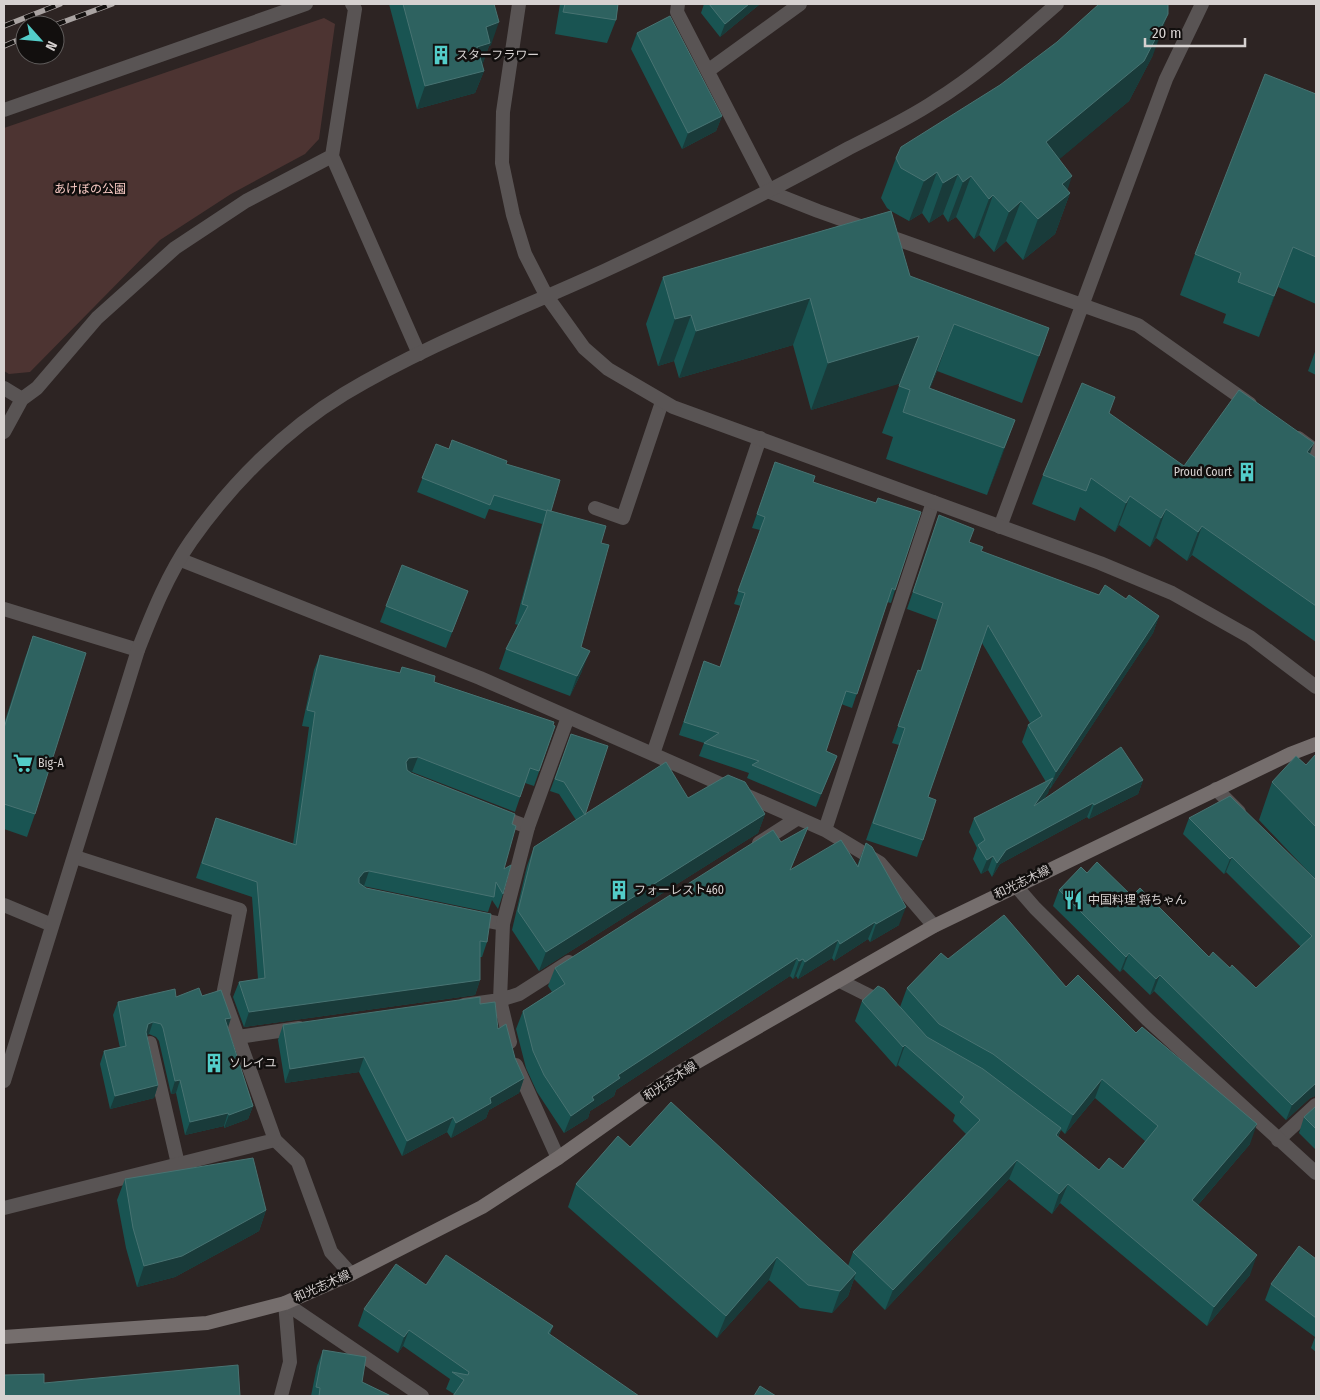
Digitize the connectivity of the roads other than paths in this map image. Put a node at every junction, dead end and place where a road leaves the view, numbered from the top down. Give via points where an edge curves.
1 (306, 4) edge
2 (352, 4) edge
3 (519, 4) edge
4 (678, 4) edge
5 (800, 4) edge
6 (1057, 4) edge
7 (1202, 4) edge
8 (709, 70) junction
9 (4, 110) edge
10 (332, 156) junction
11 (770, 192) junction
12 (546, 295) junction
13 (1084, 306) junction
14 (419, 354) junction
15 (4, 388) edge
16 (22, 399) junction
17 (662, 402) junction
18 (1260, 411) edge
19 (1284, 428) edge
20 (4, 432) edge
21 (760, 438) junction
22 (1316, 451) edge
23 (933, 502) junction
24 (595, 508) dead end
25 (1000, 527) junction
26 (181, 560) junction
27 (4, 609) edge
28 (138, 650) junction
29 (1316, 687) edge
30 (568, 717) junction
31 (1316, 744) edge
32 (653, 754) junction
33 (1216, 790) junction
34 (482, 809) edge
35 (798, 818) junction
36 (1250, 823) edge
37 (528, 828) junction
38 (825, 830) junction
39 (749, 849) edge
40 (75, 857) junction
41 (1015, 885) junction
42 (4, 904) edge
43 (456, 914) edge
44 (503, 924) junction
45 (52, 925) junction
46 (934, 926) junction
47 (584, 953) edge
48 (840, 980) junction
49 (500, 1000) junction
50 (451, 1006) edge
51 (895, 1015) edge
52 (316, 1026) edge
53 (238, 1036) junction
54 (150, 1043) edge
55 (4, 1081) edge
56 (1316, 1105) edge
57 (274, 1140) junction
58 (1278, 1140) junction
59 (558, 1158) junction
60 (178, 1164) junction
61 (1316, 1173) edge
62 (4, 1208) edge
63 (351, 1274) junction
64 (285, 1303) junction
65 (4, 1337) edge
66 (281, 1396) edge
67 (422, 1396) edge

1 - 9 street
2 - 10 street via 355,9
3 - 12 street via 503,112 502,164 525,254
4 - 8 street via 677,12
5 - 8 street
6 - 11 street via 1002,52 936,101
7 - 13 street via 1166,79
8 - 11 street
10 - 14 street
10 - 16 street via 246,201 175,248 97,318 37,388
11 - 12 street
11 - 13 street
12 - 14 street
12 - 17 street via 584,348 608,369
13 - 18 street via 1138,325
13 - 25 street
14 - 26 street via 343,394 284,438 214,512 190,542
15 - 16 street
16 - 20 street
17 - 21 street
17 - 24 street via 623,518
19 - 22 street
21 - 23 street
21 - 32 street
23 - 25 street
23 - 38 street
25 - 29 street via 1172,593 1250,637
26 - 28 street
26 - 30 street via 480,678
27 - 28 street
28 - 40 street
30 - 32 street
30 - 37 street
31 - 33 main road, 和光志木線
32 - 35 street
33 - 36 street
33 - 41 main road, 和光志木線
34 - 37 street
35 - 38 street
35 - 39 street
37 - 44 street
38 - 46 street via 880,863
40 - 45 street
40 - 53 street via 240,910 223,995
41 - 46 main road, 和光志木線
41 - 58 street via 1147,1019
42 - 45 street
43 - 44 street
44 - 49 street
45 - 55 street
46 - 48 main road, 和光志木線
47 - 49 street via 519,994
48 - 51 street via 882,1001
48 - 59 main road, 和光志木線 via 678,1073
49 - 50 street
49 - 59 street via 518,1072
52 - 53 street
53 - 57 street
54 - 60 street
56 - 58 street
57 - 60 street
57 - 63 street via 298,1162 331,1252
58 - 61 street
59 - 63 main road, 和光志木線 via 482,1207
60 - 62 street
63 - 64 main road, 和光志木線
64 - 65 main road, 和光志木線 via 207,1323
64 - 66 street via 290,1362
64 - 67 street

